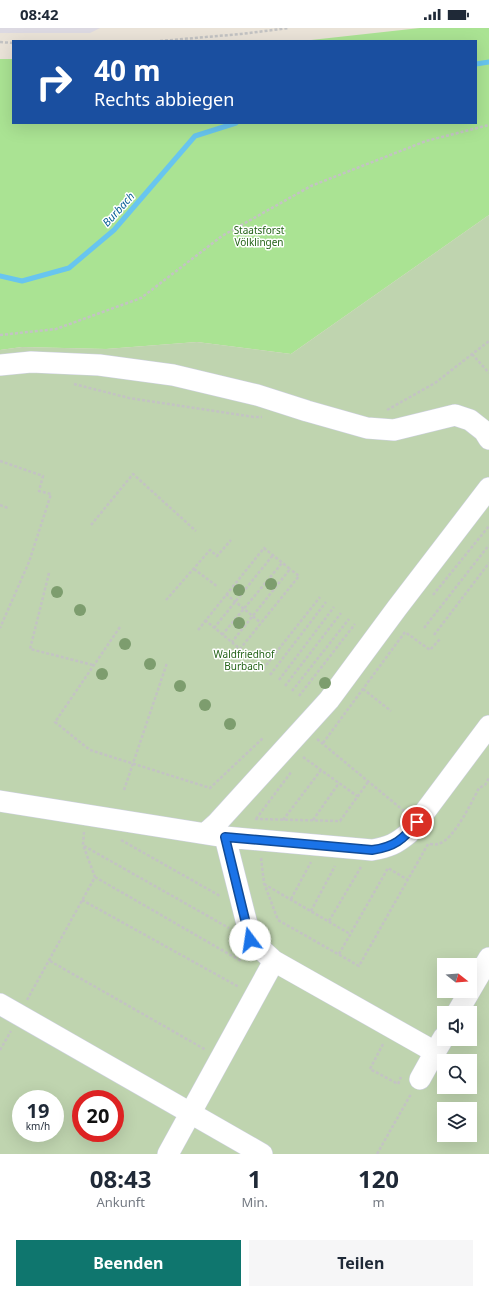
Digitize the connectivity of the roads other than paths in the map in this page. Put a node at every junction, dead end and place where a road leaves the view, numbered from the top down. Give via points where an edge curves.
1 (0, 365) edge
2 (489, 439) edge
3 (489, 488) edge
4 (489, 726) edge
5 (0, 801) edge
6 (216, 835) junction
7 (489, 958) edge
8 (274, 961) junction
9 (0, 1004) edge
10 (462, 1006) edge
11 (437, 1043) edge
12 (439, 1046) edge
13 (411, 1083) road end
14 (190, 1114) junction
15 (168, 1154) edge
16 (262, 1154) edge

1 - 2 lane via 31,362 99,365 173,375 223,386 367,428 394,430 455,415 470,420 484,431
3 - 6 lane via 329,700 305,728 296,755 217,824
4 - 6 lane via 409,833 387,848 372,850
5 - 6 lane
6 - 8 lane via 242,908 250,940
7 - 10 lane
8 - 11 lane via 392,1028
8 - 14 lane
9 - 14 lane
12 - 13 lane
14 - 15 lane
14 - 16 lane

